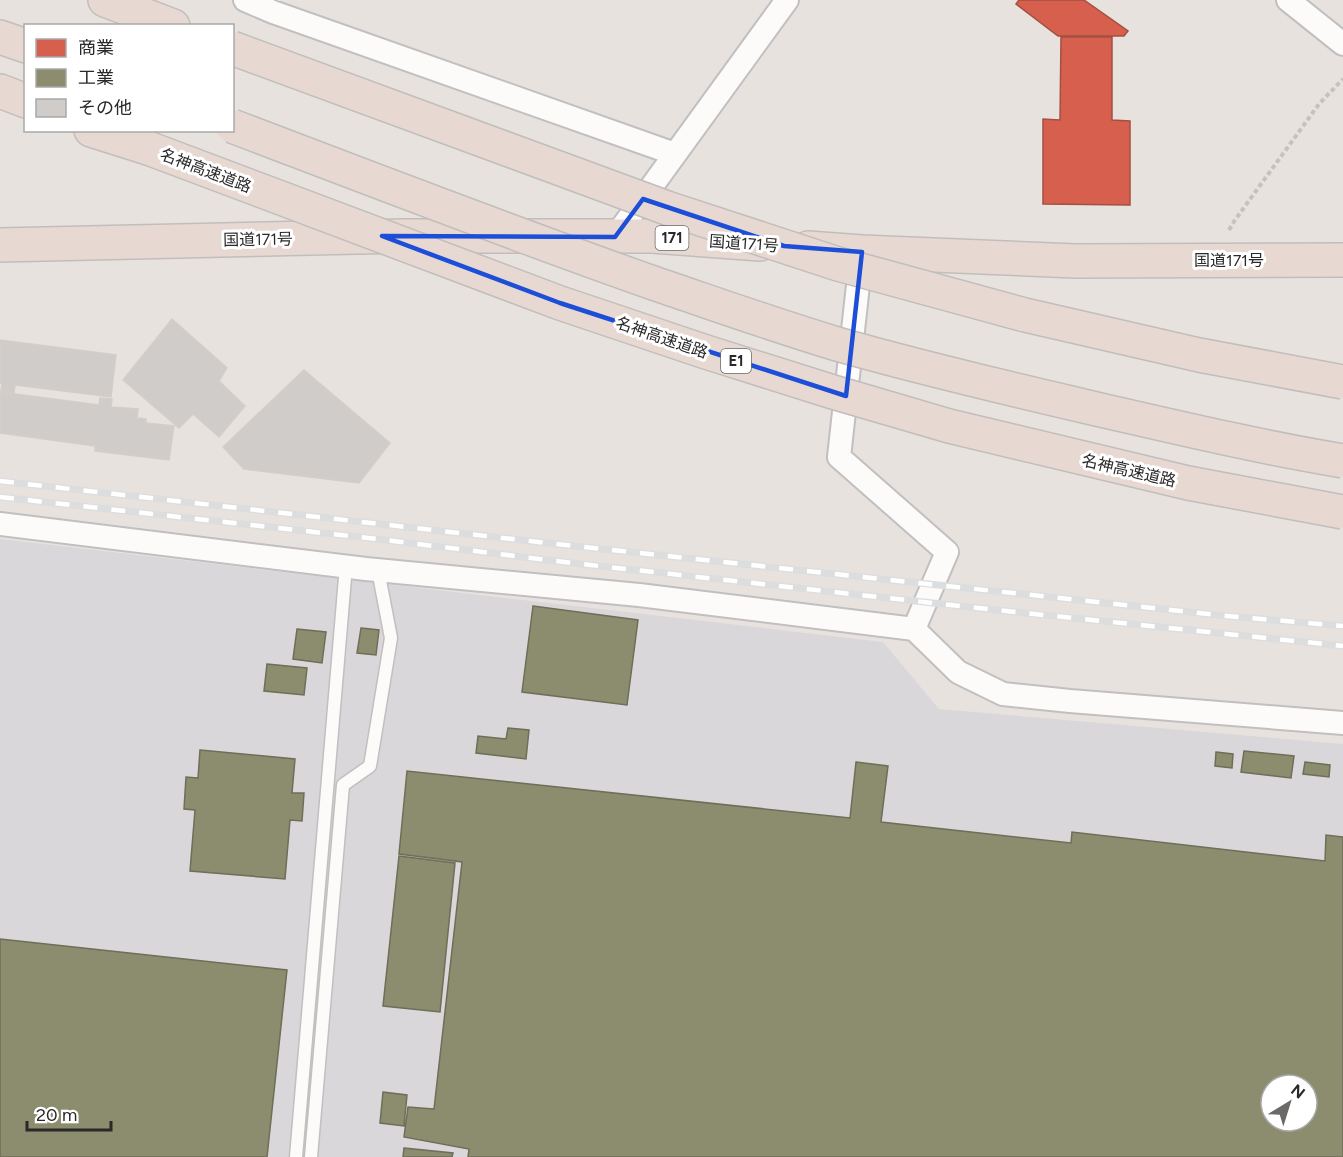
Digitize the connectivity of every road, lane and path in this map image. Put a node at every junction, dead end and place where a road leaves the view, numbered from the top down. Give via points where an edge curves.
1 (105, 0) edge
2 (246, 0) edge
3 (787, 0) edge
4 (1288, 0) edge
5 (168, 24) edge
6 (0, 37) edge
7 (1343, 44) edge
8 (24, 45) edge
9 (234, 49) edge
10 (1343, 79) edge
11 (0, 91) edge
12 (24, 100) edge
13 (0, 103) edge
14 (24, 110) edge
15 (234, 127) edge
16 (97, 132) edge
17 (107, 132) edge
18 (148, 148) junction
19 (675, 154) junction
20 (615, 237) junction
21 (0, 245) edge
22 (862, 252) junction
23 (1343, 260) edge
24 (1214, 261) junction
25 (1343, 382) edge
26 (1343, 461) edge
27 (1343, 512) edge
28 (0, 524) edge
29 (346, 566) junction
30 (378, 570) junction
31 (914, 629) junction
32 (1343, 723) edge
33 (296, 1157) edge
34 (311, 1157) edge

1 - 5 highway
2 - 19 street
3 - 19 street
4 - 7 street
6 - 8 highway
9 - 25 highway, bridge via 667,207 838,264 1024,315 1199,355
10 - 24 path via 1319,104 1235,220
11 - 12 highway
13 - 14 highway
15 - 26 highway, bridge via 575,255 835,343 1198,433
16 - 18 highway
17 - 18 highway, 名神高速道路 / E1
18 - 27 highway, 名神高速道路 / E1, bridge via 560,303 833,392 1069,456
19 - 20 street
20 - 21 highway, 国道171号 / 171 via 392,236
20 - 22 highway, 国道171号 / 171 via 652,236
22 - 24 highway, 国道171号 / 171 via 1074,261
22 - 31 street via 839,457 947,552
23 - 24 highway, 国道171号 / 171
28 - 29 street
29 - 30 street
29 - 33 lane
30 - 31 street via 639,595
30 - 34 lane via 391,638 370,766 343,786
31 - 32 street via 958,672 1003,694

